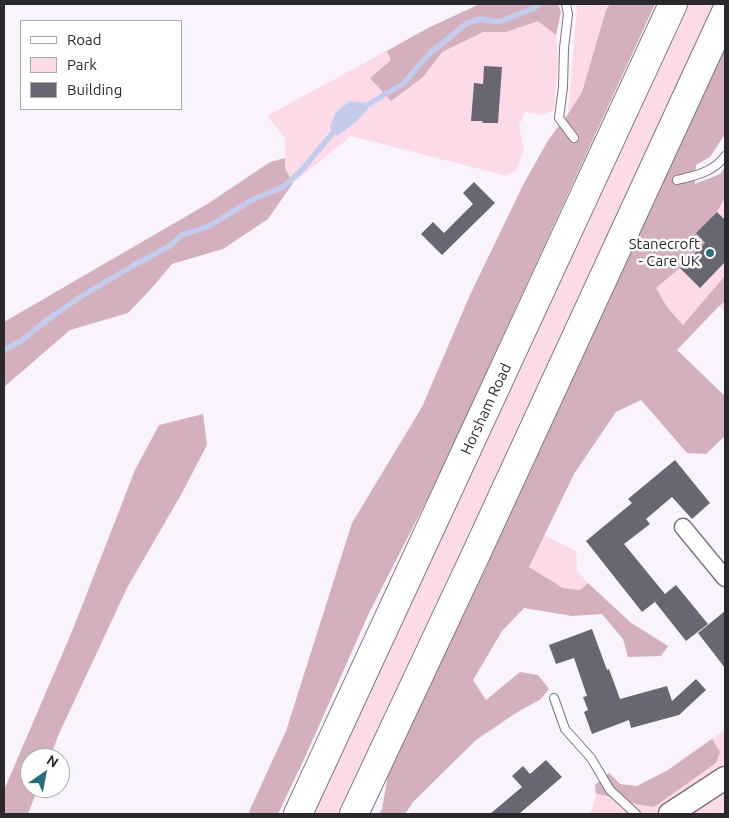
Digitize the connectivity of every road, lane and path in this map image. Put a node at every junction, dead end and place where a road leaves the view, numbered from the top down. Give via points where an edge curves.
1 (566, 4) edge
2 (673, 4) edge
3 (725, 14) edge
4 (574, 138) dead end
5 (725, 156) edge
6 (677, 180) dead end
7 (683, 527) dead end
8 (725, 578) edge
9 (554, 698) dead end
10 (725, 778) edge
11 (298, 814) edge
12 (354, 814) edge
13 (636, 814) edge
14 (670, 814) edge

1 - 4 lane via 568,14 559,118
2 - 11 highway, Horsham Road
3 - 12 highway
5 - 6 lane via 704,174
7 - 8 street
9 - 13 lane via 565,729 591,758 610,790
10 - 14 street

